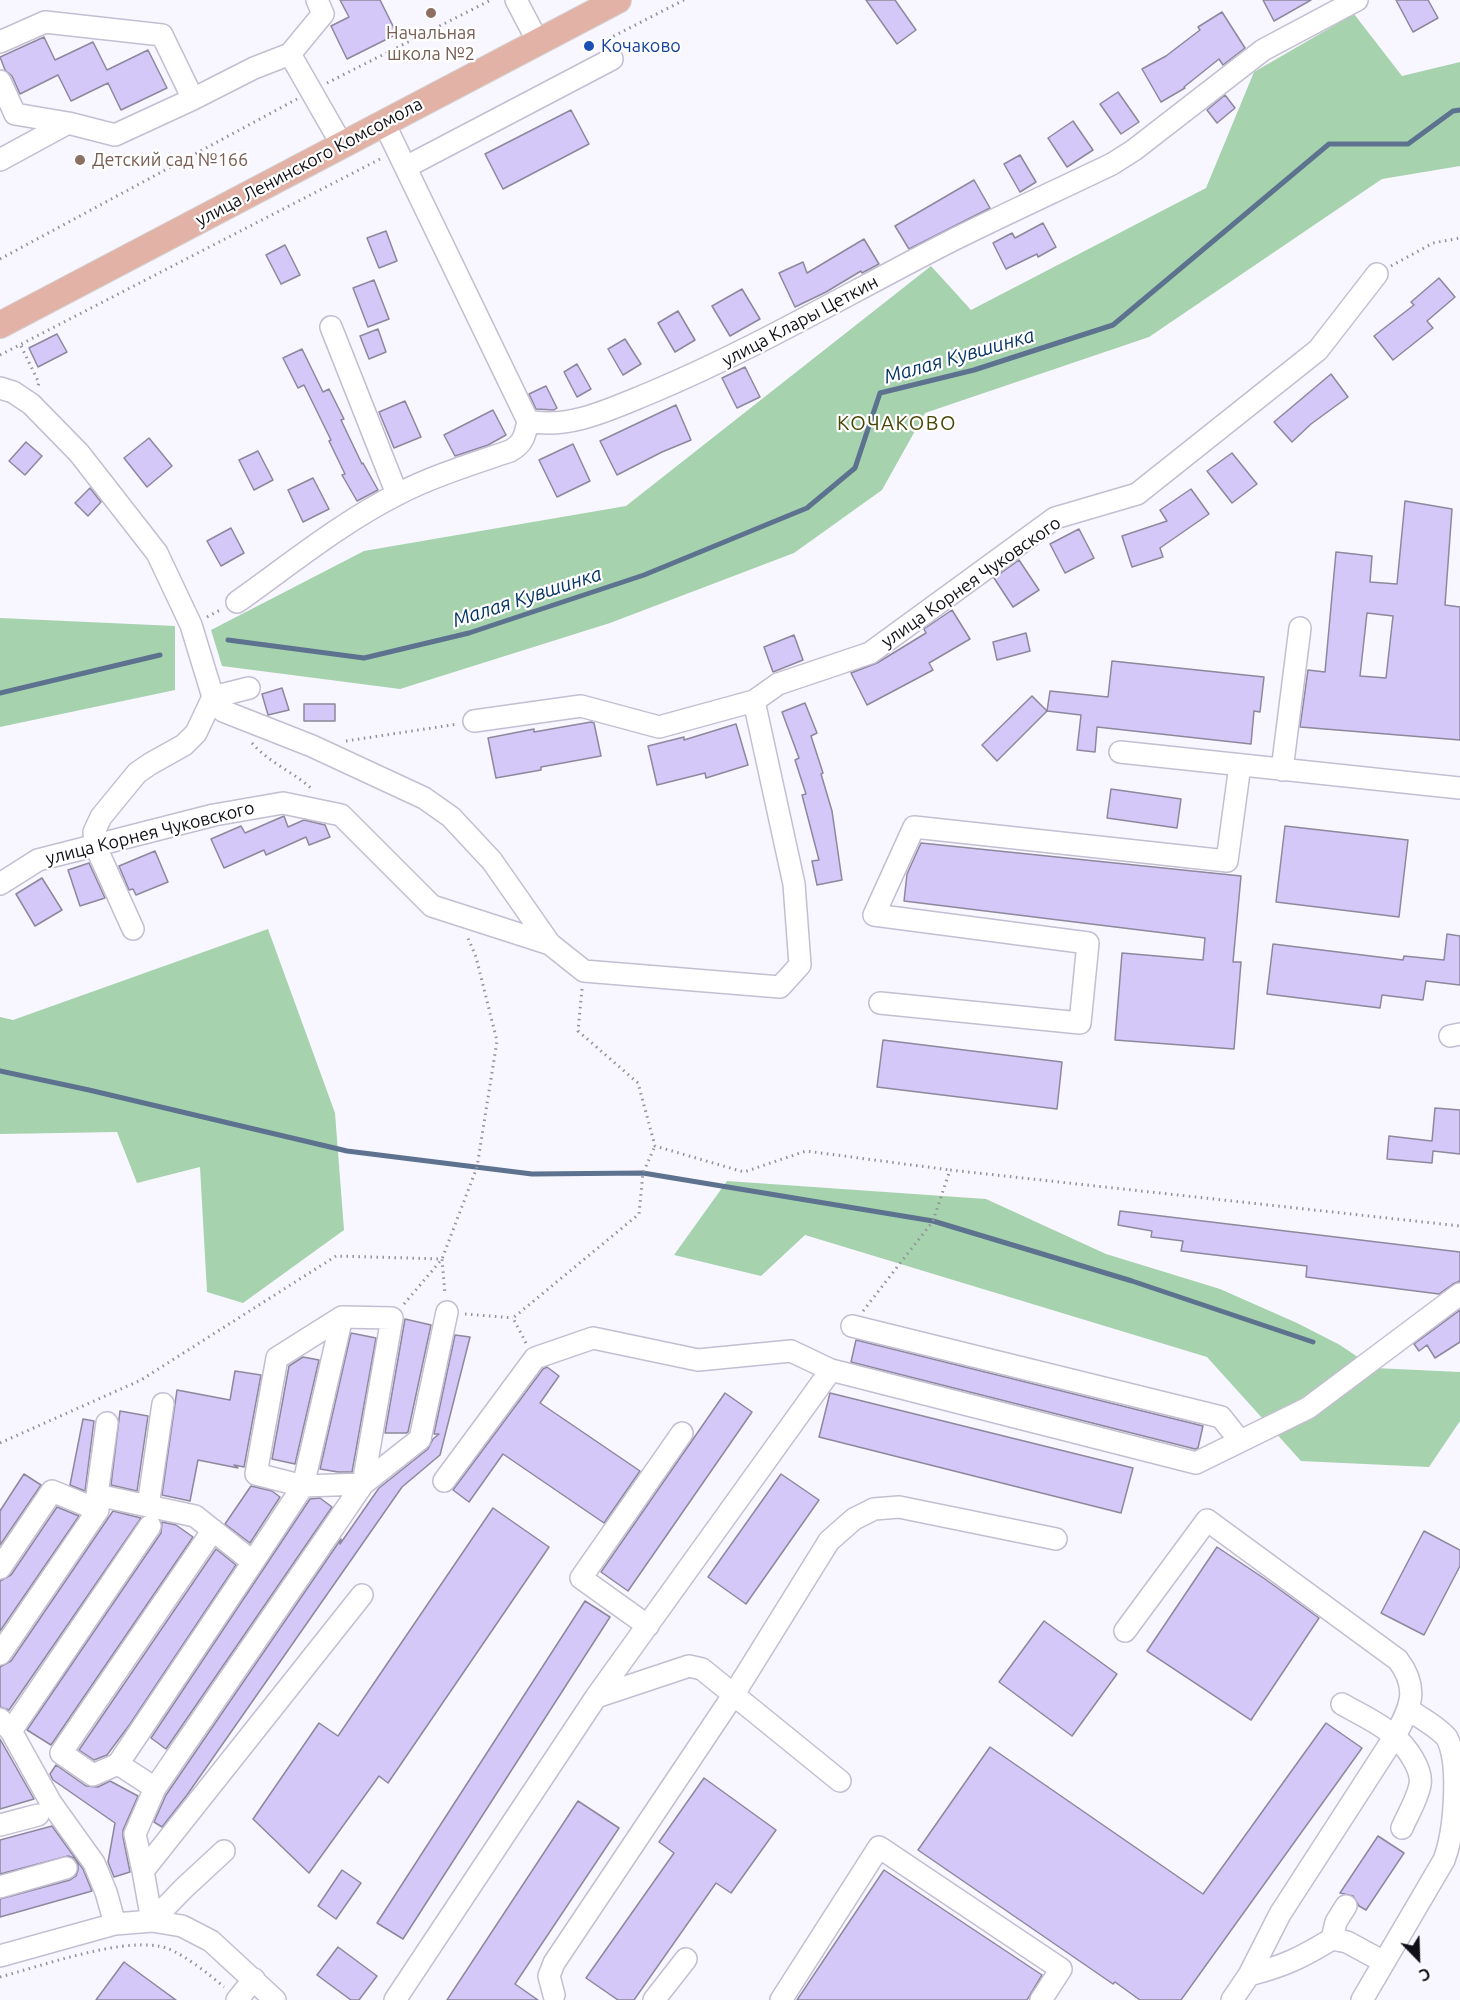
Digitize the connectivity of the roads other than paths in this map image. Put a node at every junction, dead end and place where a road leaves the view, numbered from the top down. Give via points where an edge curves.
1 (317, 0) edge
2 (516, 0) edge
3 (618, 0) edge
4 (1357, 0) edge
5 (0, 42) edge
6 (538, 42) junction
7 (605, 52) road end
8 (290, 54) junction
9 (0, 81) edge
10 (193, 99) junction
11 (68, 123) junction
12 (384, 123) junction
13 (342, 145) junction
14 (402, 158) junction
15 (0, 160) edge
16 (1377, 274) road end
17 (2, 320) edge
18 (331, 327) dead end
19 (0, 388) edge
20 (528, 421) junction
21 (572, 421) junction
22 (519, 446) junction
23 (397, 494) junction
24 (237, 602) road end
25 (1300, 628) dead end
26 (249, 688) dead end
27 (213, 697) junction
28 (754, 701) junction
29 (474, 721) road end
30 (1120, 753) dead end
31 (1240, 765) junction
32 (1282, 770) junction
33 (1460, 788) edge
34 (95, 845) junction
35 (0, 884) edge
36 (133, 929) dead end
37 (550, 944) junction
38 (880, 1003) dead end
39 (1460, 1294) edge
40 (447, 1312) road end
41 (342, 1317) junction
42 (852, 1326) road end
43 (831, 1370) junction
44 (163, 1404) dead end
45 (108, 1423) dead end
46 (682, 1433) dead end
47 (1240, 1441) junction
48 (444, 1481) dead end
49 (363, 1484) junction
50 (303, 1486) junction
51 (149, 1516) junction
52 (213, 1530) junction
53 (1056, 1539) dead end
54 (253, 1562) junction
55 (0, 1568) edge
56 (362, 1595) dead end
57 (648, 1626) junction
58 (1125, 1631) dead end
59 (0, 1654) edge
60 (734, 1694) junction
61 (596, 1698) junction
62 (1342, 1704) dead end
63 (1409, 1710) junction
64 (6, 1725) edge
65 (1395, 1736) junction
66 (118, 1764) junction
67 (840, 1781) dead end
68 (155, 1788) junction
69 (38, 1815) dead end
70 (0, 1826) edge
71 (1401, 1828) dead end
72 (224, 1851) dead end
73 (66, 1868) dead end
74 (143, 1871) junction
75 (0, 1887) edge
76 (1346, 1906) dead end
77 (153, 1921) junction
78 (115, 1924) junction
79 (1332, 1939) junction
80 (0, 1956) edge
81 (686, 1959) dead end
82 (1384, 1962) junction
83 (1249, 1975) junction
84 (254, 1979) junction
85 (556, 1998) edge
86 (237, 1999) edge
87 (275, 2000) edge
88 (395, 2000) edge
89 (654, 2000) edge
90 (781, 2000) edge
91 (1041, 2000) edge
92 (1232, 2000) edge
93 (1362, 2000) edge

1 - 8 street via 323,14
2 - 6 street
3 - 6 main road, улица Ленинского Комсомола
4 - 21 street, улица Клары Цеткин via 1263,50 1112,164 950,242 699,373
5 - 10 street via 45,22 162,35
6 - 12 main road, улица Ленинского Комсомола
7 - 14 street
8 - 10 street
8 - 13 street
9 - 11 street via 15,114
10 - 11 street via 115,135
11 - 15 street
12 - 13 main road, улица Ленинского Комсомола
12 - 14 street
13 - 17 main road, улица Ленинского Комсомола
14 - 20 street
16 - 28 street, улица Корнея Чуковского via 1318,350 1137,494 1055,518 870,653 778,684
18 - 23 street
19 - 27 street via 31,404 79,453 157,553 191,625
20 - 21 street, улица Клары Цеткин
20 - 22 street
21 - 22 street
22 - 23 street
23 - 24 street
25 - 32 street
26 - 27 street
27 - 34 street via 195,733 184,745 137,773 101,816 94,832
27 - 37 street via 223,711 312,746 424,798 451,817 492,861
28 - 29 street, улица Корнея Чуковского via 659,727 581,706
28 - 37 street via 794,884 800,965 780,987 584,971
30 - 31 street
31 - 32 street
31 - 38 street via 1227,861 914,827 874,915 1088,944 1080,1023
32 - 33 street
34 - 35 street, улица Корнея Чуковского via 38,860
34 - 36 street
34 - 37 street, улица Корнея Чуковского via 214,814 283,803 341,816 432,906
39 - 47 street via 1308,1408
40 - 49 street via 420,1439
41 - 49 street via 392,1318
41 - 50 street
41 - 50 street via 278,1358 256,1474
42 - 47 street via 1221,1417
43 - 47 street via 1196,1463
43 - 48 street via 791,1351 698,1359 593,1338 535,1358
43 - 57 street
44 - 51 street
45 - 51 street via 97,1495
46 - 57 street via 582,1578
49 - 50 street
49 - 68 street
50 - 54 street
51 - 52 street via 195,1516
51 - 64 street
52 - 54 street
52 - 66 street via 61,1753 93,1775
53 - 60 street via 899,1507 874,1509 854,1519 829,1541
54 - 66 street
55 - 59 street via 52,1491 98,1510
56 - 74 street
57 - 61 street
58 - 63 street via 1207,1520 1398,1660 1411,1685
60 - 61 street via 702,1669 689,1666
60 - 67 street
60 - 85 street via 555,1963 549,1976
61 - 88 street
62 - 65 street
63 - 65 street
63 - 82 street via 1446,1736 1451,1744 1458,1768 1458,1803 1444,1860
64 - 78 street via 51,1803 94,1863
65 - 71 street via 1420,1774 1416,1799
65 - 83 street via 1280,1914
66 - 68 street
68 - 74 street via 135,1834
69 - 70 street
72 - 77 street
73 - 75 street
74 - 77 street
76 - 79 street
77 - 78 street
77 - 84 street via 182,1926 212,1941
78 - 80 street
79 - 82 street via 1347,1942
79 - 83 street via 1282,1966
81 - 89 street
82 - 93 street
83 - 92 street
84 - 86 street
84 - 87 street
90 - 91 street via 879,1847 1061,1969

